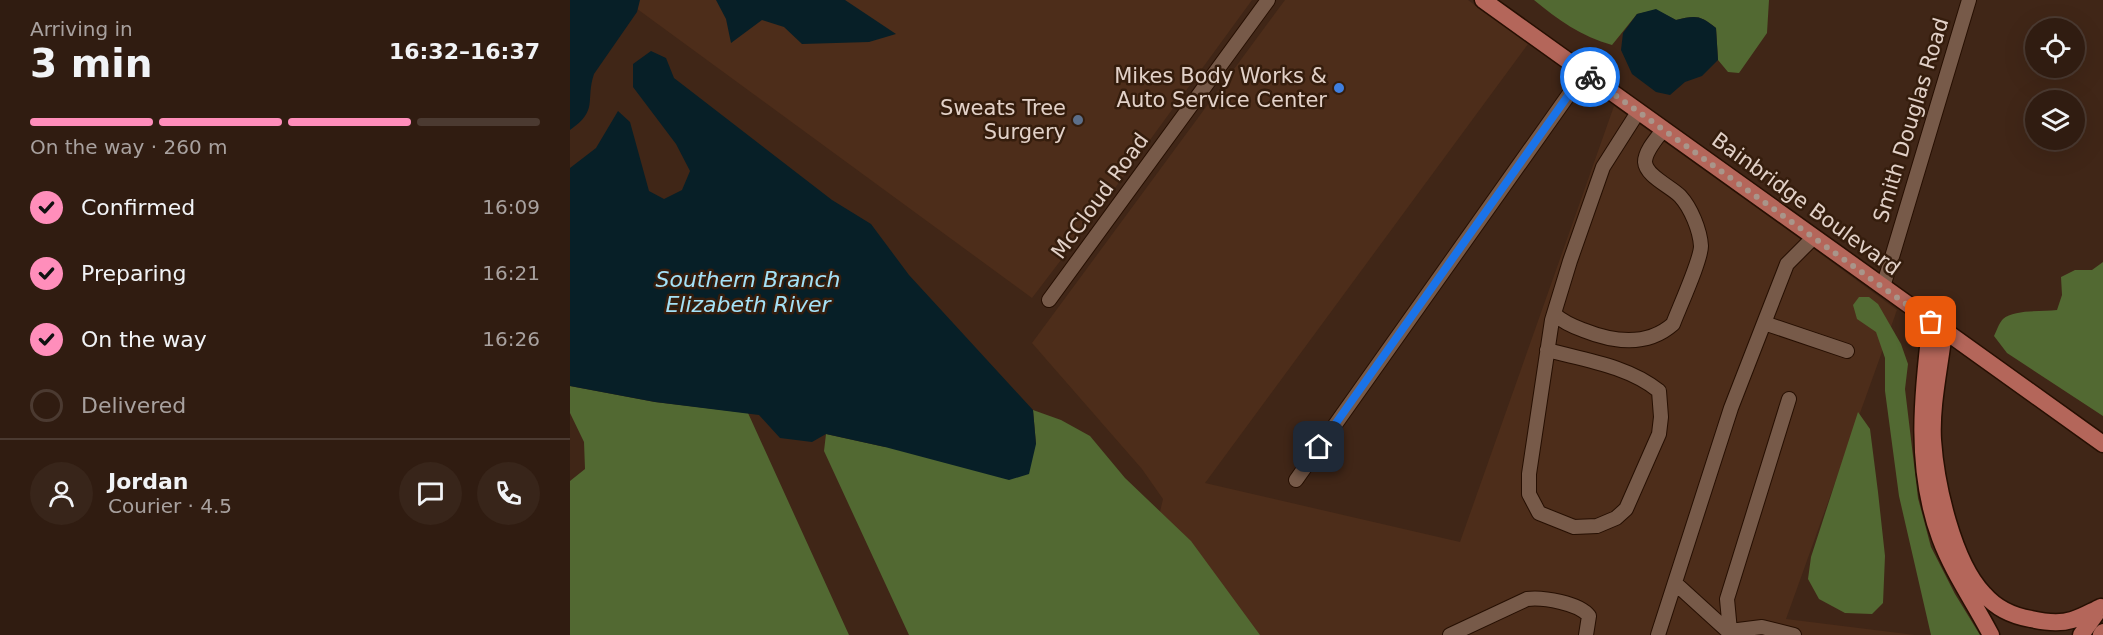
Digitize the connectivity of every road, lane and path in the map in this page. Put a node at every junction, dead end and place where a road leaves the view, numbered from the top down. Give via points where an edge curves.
1 (1268, 0) edge
2 (1483, 0) edge
3 (1969, 0) edge
4 (1584, 73) junction
5 (1638, 112) junction
6 (1663, 129) junction
7 (1814, 237) junction
8 (1883, 287) junction
9 (1049, 300) dead end
10 (1554, 314) junction
11 (1764, 323) junction
12 (1938, 327) junction
13 (1547, 350) junction
14 (1847, 351) dead end
15 (1789, 399) dead end
16 (2103, 444) edge
17 (1296, 480) dead end
18 (1675, 584) junction
19 (2102, 606) edge
20 (1731, 633) edge
21 (1450, 635) edge
22 (1586, 635) edge
23 (1658, 635) edge
24 (1794, 635) edge
25 (1991, 635) edge
26 (2081, 635) edge

1 - 9 street, McCloud Road
2 - 4 main road, Bainbridge Boulevard
3 - 8 street, Smith Douglas Road
4 - 5 main road, Bainbridge Boulevard
4 - 17 street
5 - 6 main road, Bainbridge Boulevard
5 - 10 street via 1603,167
6 - 7 main road, Bainbridge Boulevard
6 - 10 street via 1645,161 1653,176 1682,198 1696,222 1701,247 1674,324 1646,339 1620,341 1563,322
7 - 8 main road, Bainbridge Boulevard
7 - 11 street via 1787,264
8 - 12 main road, Bainbridge Boulevard
10 - 13 street
11 - 14 street
11 - 18 street via 1731,408
12 - 16 main road, Bainbridge Boulevard
12 - 19 main road via 1935,461 1950,526 1973,581 1997,606 2019,617 2066,621
12 - 25 main road via 1923,384 1925,480 1940,539 1961,585
13 - 13 street via 1529,494 1539,513 1574,526 1597,526 1626,509 1659,434 1659,391 1616,369
15 - 20 street via 1727,599
18 - 20 street
18 - 23 street
19 - 26 main road
20 - 24 street via 1762,627
21 - 22 street via 1535,598 1584,610 1589,616

